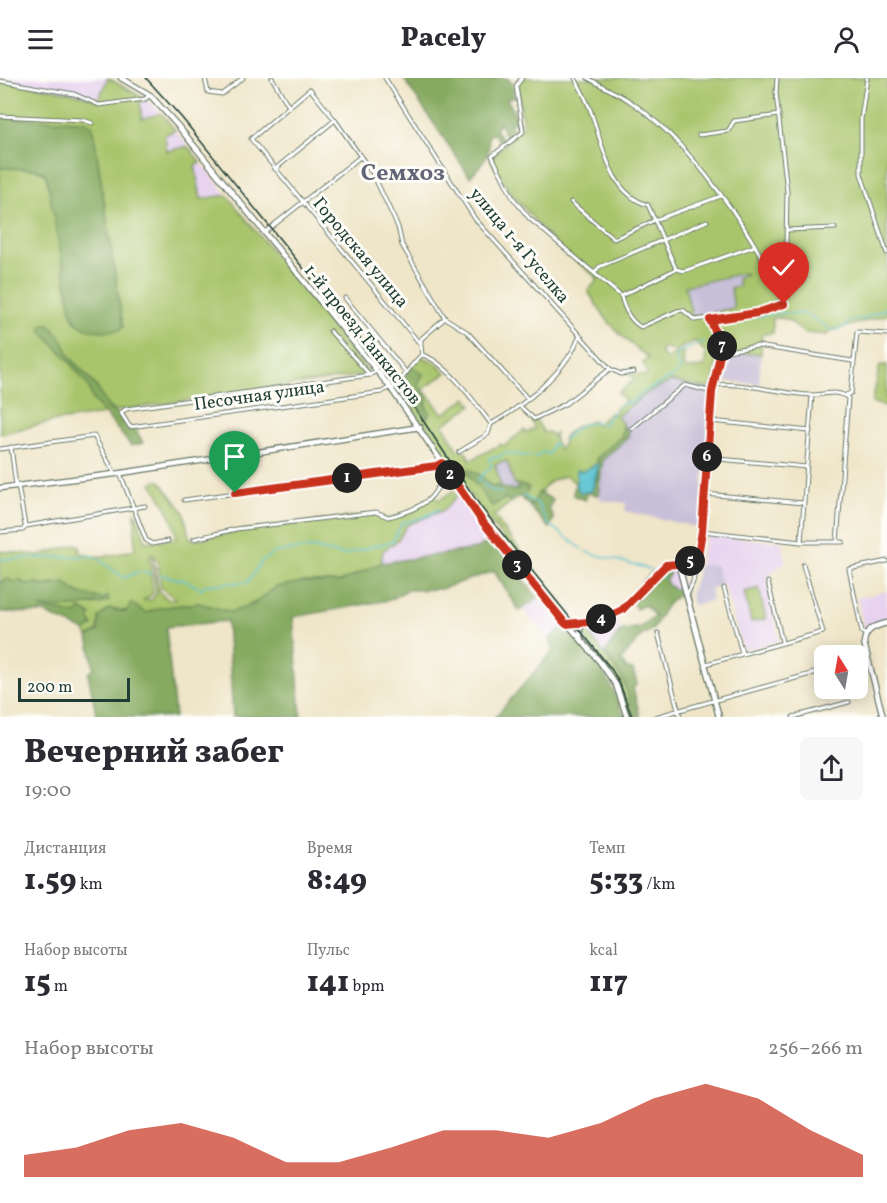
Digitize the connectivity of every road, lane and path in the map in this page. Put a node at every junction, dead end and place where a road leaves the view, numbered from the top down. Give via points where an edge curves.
1 (121, 78) edge
2 (205, 78) edge
3 (243, 78) edge
4 (272, 78) edge
5 (384, 78) edge
6 (522, 78) edge
7 (575, 78) edge
8 (588, 78) edge
9 (777, 78) edge
10 (867, 78) edge
11 (129, 80) edge
12 (0, 81) edge
13 (150, 95) junction
14 (288, 105) junction
15 (779, 115) junction
16 (0, 116) edge
17 (335, 120) junction
18 (92, 123) dead end
19 (699, 135) dead end
20 (360, 157) junction
21 (275, 169) junction
22 (721, 196) junction
23 (302, 201) junction
24 (571, 202) dead end
25 (655, 220) junction
26 (707, 221) dead end
27 (836, 228) dead end
28 (787, 230) junction
29 (265, 233) junction
30 (663, 238) junction
31 (755, 246) junction
32 (887, 253) edge
33 (676, 269) junction
34 (595, 272) junction
35 (621, 296) junction
36 (345, 298) dead end
37 (784, 304) junction
38 (445, 318) junction
39 (710, 320) junction
40 (330, 331) dead end
41 (887, 334) edge
42 (579, 337) junction
43 (421, 345) junction
44 (721, 352) junction
45 (422, 355) junction
46 (852, 361) junction
47 (610, 369) junction
48 (377, 371) junction
49 (405, 371) junction
50 (634, 372) dead end
51 (370, 375) junction
52 (714, 386) junction
53 (391, 388) junction
54 (712, 392) junction
55 (812, 395) junction
56 (846, 395) junction
57 (528, 399) junction
58 (520, 406) junction
59 (710, 421) junction
60 (491, 424) junction
61 (420, 427) junction
62 (631, 429) dead end
63 (810, 431) junction
64 (12, 447) junction
65 (0, 449) edge
66 (459, 452) dead end
67 (707, 458) junction
68 (442, 463) junction
69 (807, 467) junction
70 (118, 473) junction
71 (451, 477) junction
72 (17, 486) junction
73 (0, 488) edge
74 (705, 494) junction
75 (184, 500) dead end
76 (803, 503) junction
77 (145, 506) dead end
78 (135, 508) junction
79 (26, 526) junction
80 (702, 531) junction
81 (0, 532) edge
82 (194, 538) dead end
83 (168, 541) dead end
84 (801, 542) junction
85 (837, 542) junction
86 (843, 542) dead end
87 (887, 561) edge
88 (697, 562) junction
89 (679, 565) junction
90 (803, 565) dead end
91 (768, 582) dead end
92 (724, 588) dead end
93 (688, 593) junction
94 (585, 622) junction
95 (887, 623) edge
96 (566, 624) junction
97 (658, 633) dead end
98 (866, 635) junction
99 (580, 638) junction
100 (782, 642) junction
101 (864, 645) edge
102 (742, 653) junction
103 (868, 659) edge
104 (706, 663) junction
105 (814, 673) edge
106 (715, 700) junction
107 (849, 702) dead end
108 (678, 710) junction
109 (627, 717) edge
110 (655, 717) edge
111 (680, 717) edge
112 (719, 717) edge
113 (794, 717) edge
114 (883, 717) edge

1 - 11 main road, 1-й проезд Танкистов
2 - 3 street via 208,92 222,94
4 - 14 street
5 - 42 street, улица 1-я Гуселка via 476,219
6 - 34 street via 516,86 523,132 492,156 528,218
7 - 25 street via 618,181 630,197 648,205
8 - 22 street via 625,98 652,120 698,166
9 - 15 street
10 - 32 street via 861,119 861,174
11 - 13 main road, 1-й проезд Танкистов
12 - 13 street via 74,94 99,105
13 - 29 main road, 1-й проезд Танкистов
14 - 17 street, Городская улица via 310,89
14 - 21 street, Городская улица via 251,139
15 - 19 street via 734,121 728,131
15 - 28 street
16 - 18 street
17 - 20 street, Городская улица
17 - 21 street
20 - 23 street
20 - 38 street, Городская улица via 373,174 410,261
21 - 23 street, Городская улица
22 - 25 street
22 - 31 street
23 - 29 street
23 - 43 street, Городская улица
24 - 25 street via 614,239
25 - 30 street
26 - 30 street
27 - 28 street
28 - 37 street
29 - 48 main road, 1-й проезд Танкистов
30 - 33 street
30 - 34 street
31 - 33 street via 684,271
31 - 37 street via 774,277
33 - 35 street
34 - 35 street
35 - 39 street via 629,315 641,327 683,310 695,320
36 - 49 street
37 - 39 street via 757,313
38 - 43 street via 421,339
38 - 57 street, Городская улица via 467,332
39 - 44 street via 721,340
40 - 51 street
41 - 46 street via 857,332
42 - 47 street, улица 1-я Гуселка
42 - 57 street via 567,360
43 - 45 street
44 - 46 street via 758,346
44 - 52 street
45 - 49 street
45 - 60 street via 436,361
46 - 56 street via 851,393
47 - 50 street via 621,374
47 - 58 street via 565,404 534,419
48 - 51 street
48 - 53 main road, 1-й проезд Танкистов
49 - 53 street via 404,377
51 - 53 street, Песочная улица via 126,409 121,413 130,428
52 - 54 street
52 - 55 street
53 - 61 main road, 1-й проезд Танкистов
54 - 59 street
54 - 62 street via 685,385
55 - 56 street
55 - 63 street
56 - 85 street via 850,400
57 - 58 street
58 - 60 street
59 - 63 street
59 - 67 street
60 - 66 street via 488,434
61 - 68 main road, 1-й проезд Танкистов
61 - 70 main road
63 - 69 street
64 - 65 street
64 - 70 street via 94,436
64 - 72 street
67 - 69 street
67 - 74 street
68 - 71 main road, 1-й проезд Танкистов
68 - 75 street
69 - 76 street
70 - 72 main road
70 - 78 street
71 - 82 street via 437,484 429,499 388,518 376,512
71 - 96 main road, 1-й проезд Танкистов
72 - 73 main road
72 - 79 street
74 - 76 street
74 - 80 street
76 - 84 street
77 - 78 street
78 - 79 street
78 - 83 street via 149,543
79 - 81 street via 23,530
80 - 84 street
80 - 88 street
84 - 85 street
85 - 86 street
87 - 98 street via 849,569 862,632
88 - 89 street
88 - 93 street
89 - 93 main road
89 - 94 main road via 672,562 656,572 622,610 599,621
90 - 100 street via 823,632
91 - 100 street
92 - 102 street
93 - 104 main road
94 - 96 main road
94 - 99 main road
95 - 98 main road via 871,628
96 - 99 main road, 1-й проезд Танкистов
97 - 108 street
98 - 101 main road
99 - 109 main road, 1-й проезд Танкистов via 611,678
100 - 102 street
102 - 104 street
103 - 114 main road
104 - 106 main road
105 - 106 street
106 - 108 street
106 - 112 main road
107 - 113 street
108 - 110 street
108 - 111 street

